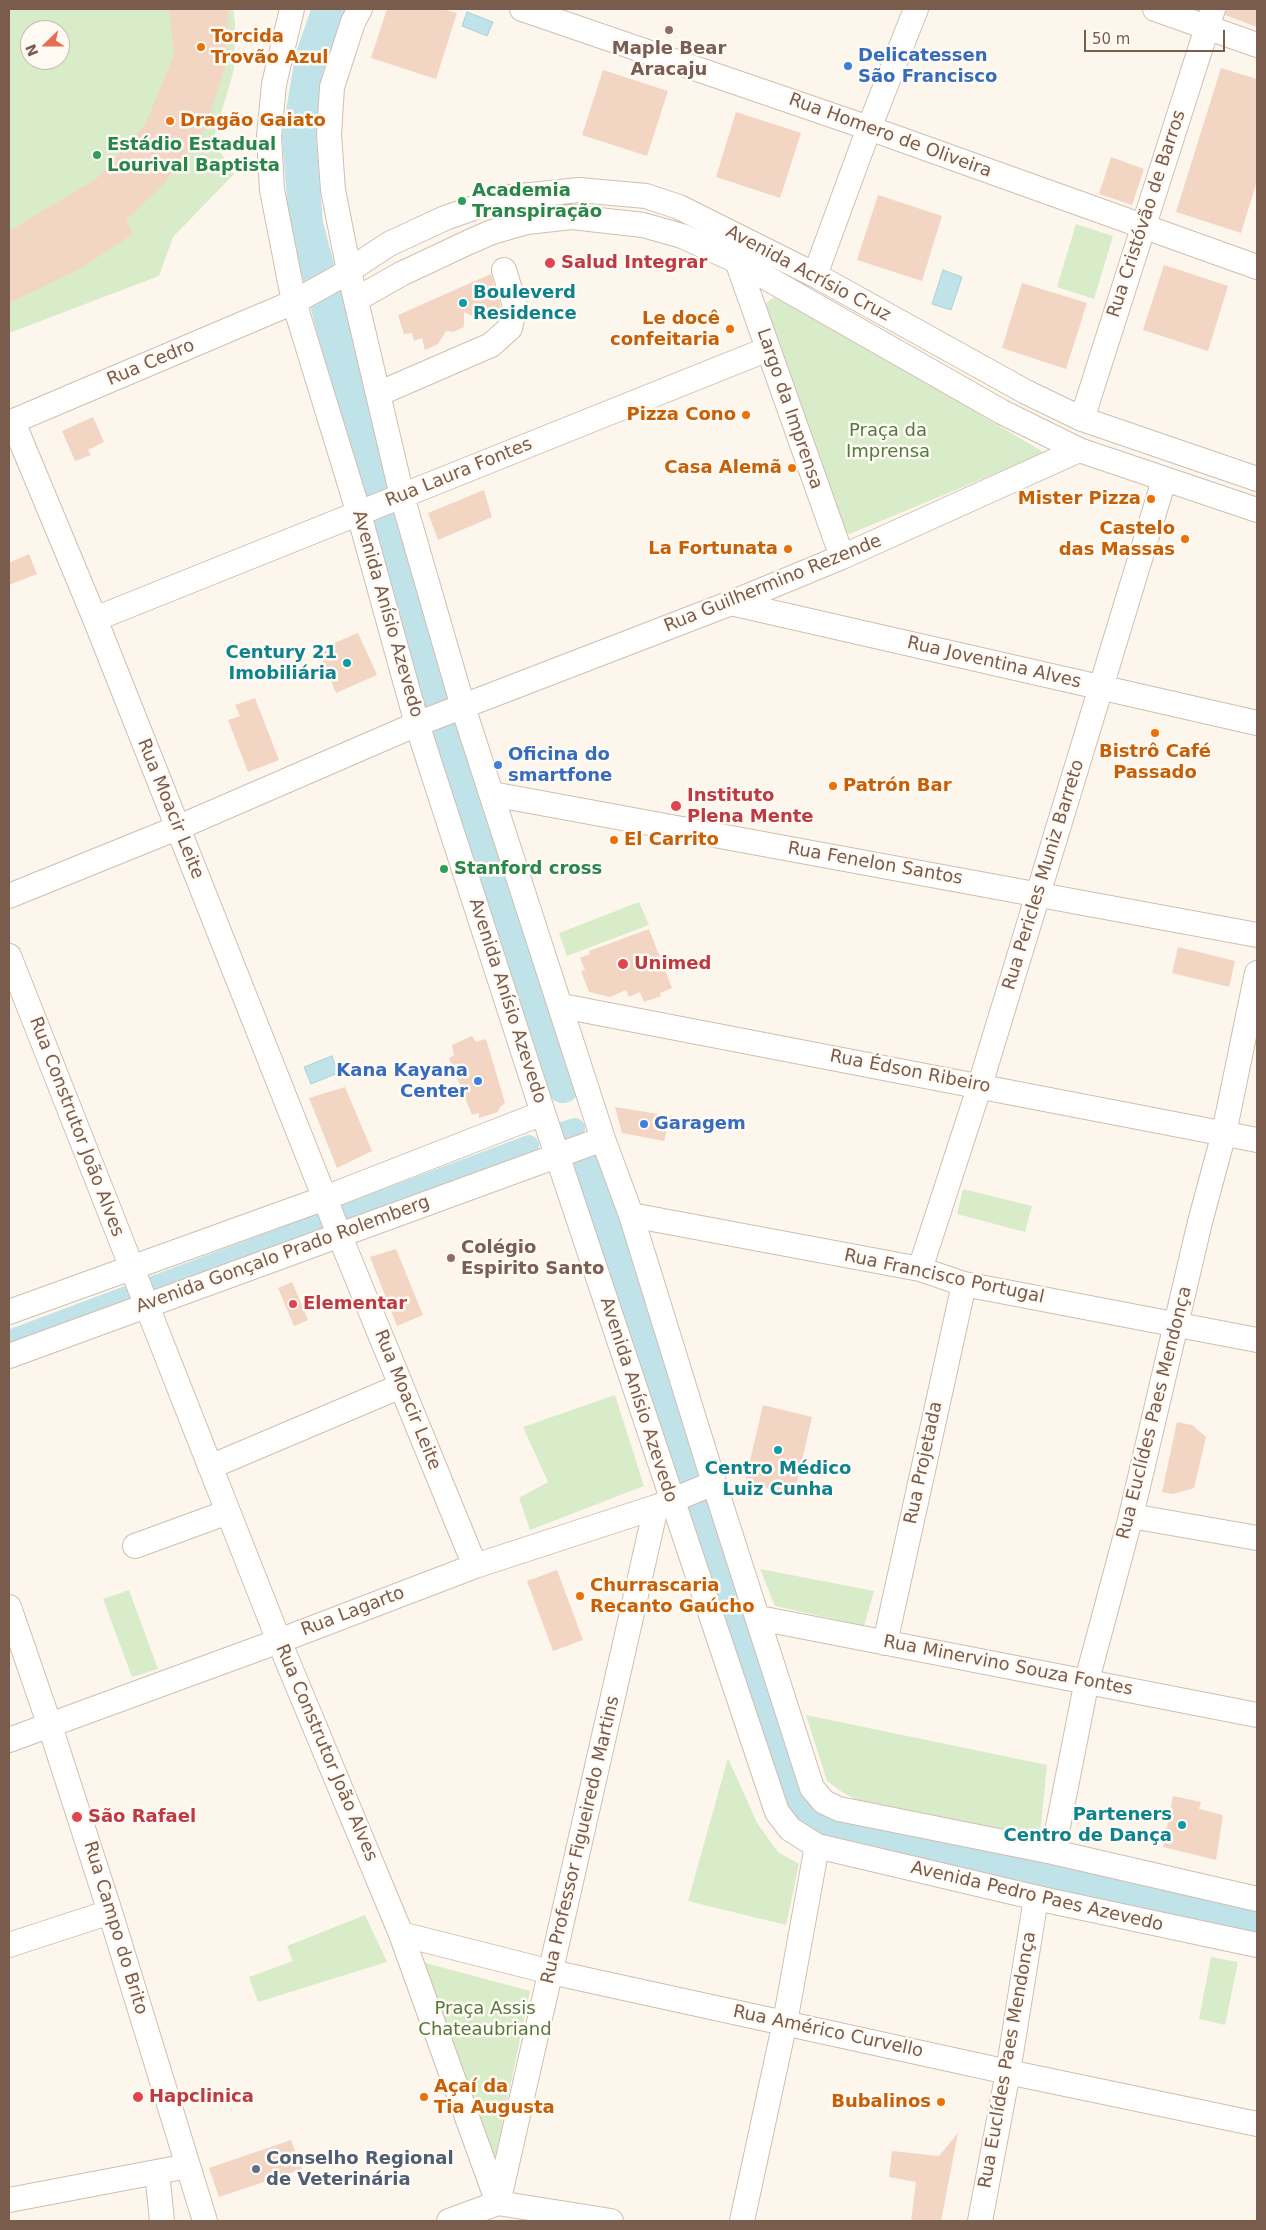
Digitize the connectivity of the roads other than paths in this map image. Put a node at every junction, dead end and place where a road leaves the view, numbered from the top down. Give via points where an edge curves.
1 (292, 9) edge
2 (360, 9) edge
3 (522, 9) edge
4 (916, 9) edge
5 (1155, 9) edge
6 (1210, 18) edge
7 (1257, 45) edge
8 (869, 128) junction
9 (1143, 227) junction
10 (738, 261) junction
11 (1257, 267) edge
12 (504, 270) dead end
13 (344, 274) junction
14 (815, 275) junction
15 (300, 298) junction
16 (357, 299) junction
17 (768, 349) junction
18 (386, 390) junction
19 (1082, 419) junction
20 (11, 423) edge
21 (1079, 450) junction
22 (1257, 479) edge
23 (1164, 480) junction
24 (396, 498) junction
25 (1257, 510) edge
26 (363, 512) junction
27 (842, 558) junction
28 (731, 603) junction
29 (95, 619) junction
30 (1101, 688) junction
31 (457, 709) junction
32 (420, 723) junction
33 (1257, 723) edge
34 (492, 794) junction
35 (177, 828) junction
36 (1037, 894) junction
37 (9, 896) edge
38 (1257, 935) edge
39 (9, 956) edge
40 (1257, 973) edge
41 (562, 1006) junction
42 (980, 1086) junction
43 (543, 1113) junction
44 (1224, 1133) junction
45 (603, 1138) junction
46 (1257, 1140) edge
47 (558, 1156) junction
48 (332, 1215) junction
49 (631, 1215) junction
50 (920, 1269) junction
51 (964, 1284) junction
52 (139, 1288) junction
53 (9, 1312) edge
54 (1177, 1325) junction
55 (1257, 1340) edge
56 (9, 1356) edge
57 (401, 1386) junction
58 (210, 1467) junction
59 (685, 1495) junction
60 (228, 1512) junction
61 (1131, 1516) junction
62 (1257, 1538) edge
63 (136, 1546) dead end
64 (475, 1566) junction
65 (9, 1607) edge
66 (759, 1618) junction
67 (280, 1641) junction
68 (885, 1643) junction
69 (1087, 1680) junction
70 (1257, 1715) edge
71 (50, 1726) junction
72 (9, 1740) edge
73 (817, 1846) junction
74 (1053, 1852) junction
75 (1036, 1898) junction
76 (1257, 1899) edge
77 (110, 1912) junction
78 (401, 1934) junction
79 (9, 1945) edge
80 (1257, 1945) edge
81 (551, 1972) junction
82 (785, 2022) junction
83 (1008, 2072) junction
84 (1257, 2124) edge
85 (188, 2166) junction
86 (157, 2172) junction
87 (9, 2200) edge
88 (498, 2203) junction
89 (162, 2221) edge
90 (206, 2221) edge
91 (449, 2221) edge
92 (611, 2221) edge
93 (742, 2221) edge
94 (980, 2221) edge

1 - 15 street, Avenida Anísio Azevedo via 274,84 270,136 272,190
2 - 13 street, Avenida Anísio Azevedo via 332,87 328,135
3 - 8 street, Rua Homero de Oliveira
4 - 8 street
5 - 6 street
6 - 7 street
6 - 9 street, Rua Cristóvão de Barros
8 - 9 street, Rua Homero de Oliveira
8 - 14 street
9 - 11 street, Rua Homero de Oliveira
9 - 19 street, Rua Cristóvão de Barros
10 - 16 street, Avenida Acrísio Cruz via 682,236 643,225 572,218 527,222 492,232 401,274
10 - 17 street, Largo da Imprensa
10 - 21 street, Avenida Acrísio Cruz via 1002,412
12 - 18 street via 515,306 510,328 491,345
13 - 14 street, Avenida Acrísio Cruz via 389,244 445,218 502,198 580,190 646,196 679,207
13 - 15 street, Avenida Acrísio Cruz
13 - 16 street, Avenida Anísio Azevedo
14 - 19 street, Avenida Acrísio Cruz via 1026,392
15 - 20 street, Rua Cedro
15 - 26 street, Avenida Anísio Azevedo
16 - 18 street, Avenida Anísio Azevedo
17 - 24 street, Rua Laura Fontes
17 - 27 street, Largo da Imprensa
18 - 24 street, Avenida Anísio Azevedo
19 - 22 street, Avenida Acrísio Cruz
20 - 29 street, Rua Moacir Leite
21 - 23 street, Avenida Acrísio Cruz
21 - 27 street, Rua Guilhermino Rezende
23 - 25 street, Avenida Acrísio Cruz
23 - 30 street, Rua Pericles Muniz Barreto
24 - 26 street, Rua Laura Fontes
24 - 31 street, Avenida Anísio Azevedo
26 - 29 street, Rua Laura Fontes
26 - 32 street, Avenida Anísio Azevedo
27 - 28 street, Rua Guilhermino Rezende
28 - 30 street, Rua Joventina Alves
28 - 31 street, Rua Guilhermino Rezende
29 - 35 street, Rua Moacir Leite
30 - 33 street, Rua Joventina Alves
30 - 36 street, Rua Pericles Muniz Barreto
31 - 32 street, Rua Guilhermino Rezende
31 - 34 street, Avenida Anísio Azevedo
32 - 35 street
32 - 43 street, Avenida Anísio Azevedo
34 - 36 street, Rua Fenelon Santos
34 - 41 street, Avenida Anísio Azevedo
35 - 37 street
35 - 48 street, Rua Moacir Leite
36 - 38 street, Rua Fenelon Santos
36 - 42 street, Rua Pericles Muniz Barreto
39 - 52 street, Rua Construtor João Alves
40 - 44 street, Rua Euclídes Paes Mendonça
41 - 42 street, Rua Édson Ribeiro
41 - 45 street, Avenida Anísio Azevedo
42 - 44 street, Rua Édson Ribeiro
42 - 50 street, Rua Pericles Muniz Barreto
43 - 47 street, Avenida Anísio Azevedo
43 - 48 street, Avenida Gonçalo Prado Rolemberg
44 - 46 street, Rua Édson Ribeiro
44 - 54 street, Rua Euclídes Paes Mendonça
45 - 47 street, Avenida Gonçalo Prado Rolemberg
45 - 49 street, Avenida Anísio Azevedo
47 - 48 street, Avenida Gonçalo Prado Rolemberg
47 - 59 street, Avenida Anísio Azevedo
48 - 52 street, Avenida Gonçalo Prado Rolemberg
48 - 52 street, Avenida Gonçalo Prado Rolemberg
48 - 57 street, Rua Moacir Leite
49 - 50 street, Rua Francisco Portugal
49 - 59 street, Avenida Anísio Azevedo
50 - 51 street, Rua Francisco Portugal
51 - 54 street, Rua Francisco Portugal
51 - 68 street, Rua Projetada
52 - 53 street, Avenida Gonçalo Prado Rolemberg
52 - 56 street, Avenida Gonçalo Prado Rolemberg
52 - 58 street, Rua Construtor João Alves
54 - 55 street, Rua Francisco Portugal
54 - 61 street, Rua Euclídes Paes Mendonça
57 - 58 street
57 - 64 street, Rua Moacir Leite
58 - 60 street, Rua Construtor João Alves
59 - 64 street, Rua Lagarto
59 - 66 street, Avenida Anísio Azevedo
59 - 73 street, Avenida Anísio Azevedo via 777,1812 790,1829
59 - 81 street, Rua Professor Figueiredo Martins
60 - 63 street
60 - 67 street, Rua Construtor João Alves
61 - 62 street
61 - 69 street, Rua Euclídes Paes Mendonça
64 - 67 street, Rua Lagarto
65 - 71 street, Rua Campo do Brito
66 - 68 street, Rua Minervino Souza Fontes
66 - 74 street, Avenida Anísio Azevedo via 812,1788 824,1802 839,1810
67 - 71 street, Rua Lagarto
67 - 78 street, Rua Construtor João Alves
68 - 69 street, Rua Minervino Souza Fontes
69 - 70 street, Rua Minervino Souza Fontes
69 - 74 street, Rua Euclídes Paes Mendonça
71 - 72 street, Rua Lagarto
71 - 77 street, Rua Campo do Brito
73 - 75 street, Avenida Pedro Paes Azevedo
73 - 82 street
74 - 76 street
75 - 80 street, Avenida Pedro Paes Azevedo
75 - 83 street, Rua Euclídes Paes Mendonça
77 - 79 street
77 - 85 street, Rua Campo do Brito
78 - 81 street, Rua Américo Curvello
78 - 88 street, Rua Construtor João Alves
81 - 82 street, Rua Américo Curvello
81 - 88 street, Rua Professor Figueiredo Martins
82 - 83 street, Rua Américo Curvello
82 - 93 street
83 - 84 street, Rua Américo Curvello
83 - 94 street, Rua Euclídes Paes Mendonça
85 - 86 street
85 - 90 street, Rua Campo do Brito
86 - 87 street
86 - 89 street
88 - 91 street
88 - 92 street

